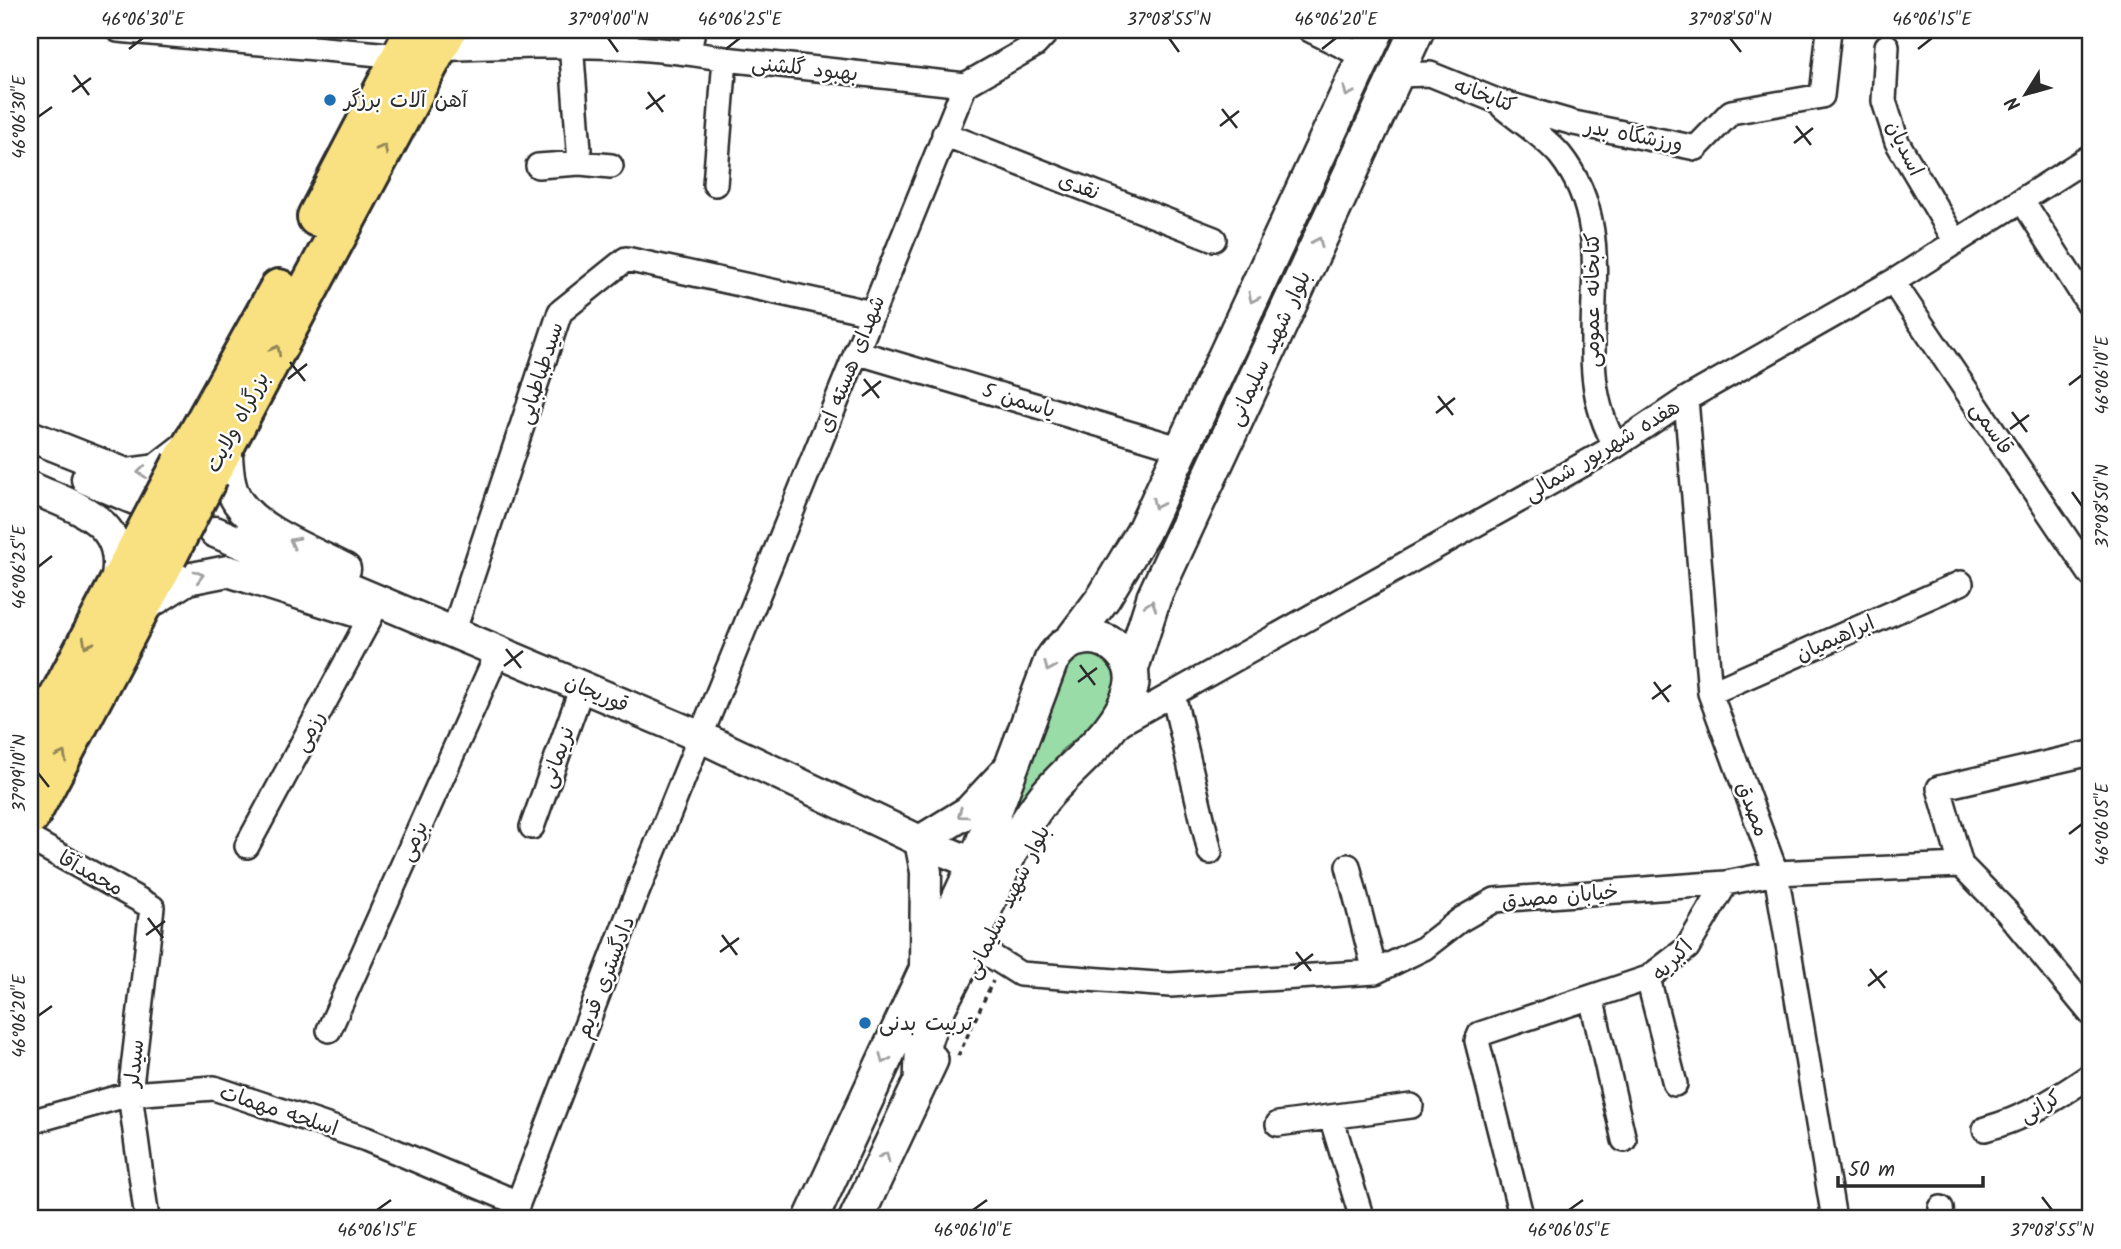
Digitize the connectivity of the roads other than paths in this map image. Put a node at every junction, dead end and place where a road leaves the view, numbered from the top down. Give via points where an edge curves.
1 (118, 30) edge
2 (693, 30) edge
3 (1049, 30) edge
4 (1310, 30) edge
5 (1417, 30) edge
6 (1829, 30) edge
7 (425, 41) edge
8 (571, 43) junction
9 (1371, 43) edge
10 (1886, 46) dead end
11 (688, 52) junction
12 (725, 60) junction
13 (1396, 75) junction
14 (965, 85) junction
15 (1497, 101) junction
16 (1574, 123) joint
17 (944, 134) junction
18 (2091, 156) edge
19 (580, 163) junction
20 (538, 166) dead end
21 (611, 166) dead end
22 (715, 184) dead end
23 (2022, 200) junction
24 (1214, 239) dead end
25 (1956, 242) junction
26 (1893, 282) junction
27 (2091, 308) edge
28 (872, 313) junction
29 (856, 352) junction
30 (1686, 399) junction
31 (30, 436) edge
32 (1616, 446) junction
33 (1182, 449) junction
34 (30, 454) edge
35 (204, 454) junction
36 (30, 487) edge
37 (135, 499) dead end
38 (215, 533) dead end
39 (2091, 575) edge
40 (1961, 583) dead end
41 (127, 601) junction
42 (407, 614) junction
43 (371, 616) junction
44 (453, 633) junction
45 (1071, 641) junction
46 (498, 652) junction
47 (1131, 670) junction
48 (582, 687) junction
49 (1710, 693) junction
50 (1173, 694) junction
51 (1106, 731) junction
52 (701, 737) junction
53 (30, 752) edge
54 (2091, 753) edge
55 (1011, 766) junction
56 (1069, 775) junction
57 (30, 816) edge
58 (532, 827) dead end
59 (30, 839) edge
60 (920, 841) junction
61 (247, 846) dead end
62 (1210, 852) dead end
63 (1961, 865) junction
64 (1348, 866) dead end
65 (987, 870) junction
66 (1776, 873) junction
67 (1726, 883) junction
68 (152, 907) joint
69 (985, 952) junction
70 (925, 968) junction
71 (1375, 972) junction
72 (1648, 978) junction
73 (1591, 997) junction
74 (2091, 1014) edge
75 (329, 1030) dead end
76 (2091, 1075) edge
77 (921, 1080) junction
78 (1675, 1084) dead end
79 (130, 1094) junction
80 (1411, 1106) dead end
81 (1331, 1117) junction
82 (30, 1122) edge
83 (1278, 1124) dead end
84 (1985, 1129) dead end
85 (1623, 1140) dead end
86 (515, 1211) edge
87 (147, 1219) edge
88 (811, 1219) edge
89 (856, 1219) edge
90 (1362, 1219) edge
91 (1522, 1219) edge
92 (1834, 1219) edge

1 - 7 street, بهبود گلشنی
2 - 11 street
3 - 14 street via 1035,45
4 - 9 street
5 - 13 main road, بلوار شهید سلیمانی
6 - 16 street, ورزشگاه بدر via 1822,96 1731,112 1696,148
7 - 8 street, بهبود گلشنی
7 - 35 highway, بزرگراه ولایت
8 - 11 street, بهبود گلشنی
8 - 19 street
9 -> 33 main road, بلوار شهید سلیمانی
10 - 25 street, اسدیان via 1884,101 1897,142
11 - 12 street, بهبود گلشنی
12 - 14 street, بهبود گلشنی
12 - 22 street
13 - 15 street, کتابخانه via 1430,74
47 -> 13 main road, بلوار شهید سلیمانی via 1154,597
14 - 17 street, شهدای هسته ای
15 - 16 street, کتابخانه
15 - 32 street, کتابخانه عمومی via 1560,155 1589,211 1595,243 1592,373 1601,422
17 - 24 street, نقدی
17 - 28 street, شهدای هسته ای
18 - 23 street, هفده شهریور شمالی
19 - 20 street
19 - 21 street
23 - 25 street, هفده شهریور شمالی
23 - 27 street
25 - 26 street, هفده شهریور شمالی
26 - 30 street, هفده شهریور شمالی
26 - 39 street, قاسمی
28 - 29 street, شهدای هسته ای
28 - 44 street, سیدطباطبایی via 626,259 560,312
29 - 33 street, یاسمن 5
29 - 52 street, شهدای هسته ای
30 - 32 street, هفده شهریور شمالی
30 - 49 street, مصدق
35 -> 31 street via 141,474 112,470
32 - 50 street, هفده شهریور شمالی
33 -> 45 main road, بلوار شهید سلیمانی via 1143,532
34 - 37 street
35 - 41 highway, بزرگراه ولایت, bridge
42 -> 35 street via 363,579 255,521 237,501 229,480
36 - 41 street via 94,516 108,530 118,547
38 - 42 street, قوریجان
40 - 49 street, ابراهیمیان
41 -> 43 street via 187,579 228,571
41 -> 53 highway, بزرگراه ولایت
57 -> 41 highway, بزرگراه ولایت
42 - 43 street
42 - 44 street, قوریجان
43 - 61 street, رزمی
44 - 46 street, قوریجان
45 - 47 main road via 1101,639 1114,645
45 -> 55 main road, بلوار شهید سلیمانی via 1051,661
46 - 48 street, قوریجان
46 - 75 street, بزمی
47 - 51 main road, بلوار شهید سلیمانی via 1132,685 1124,709
48 - 52 street, قوریجان
48 - 58 street, نریمانی
49 - 66 street, مصدق
50 - 51 street, هفده شهریور شمالی
50 - 62 street
51 - 56 main road, بلوار شهید سلیمانی
52 - 60 street, قوریجان
52 - 86 street, دادگستری قدیم
54 - 63 street via 1939,788
55 -> 60 street via 968,811
55 - 65 main road, بلوار شهید سلیمانی
56 - 65 main road
56 - 69 main road, بلوار شهید سلیمانی
59 - 68 street, محمدآقا
60 - 65 street, قوریجان
60 - 70 street via 926,872
63 - 66 street, خیابان مصدق
63 - 74 street via 2006,911
64 - 71 street
65 - 70 main road
65 - 77 main road via 924,1042
66 - 67 street, خیابان مصدق
66 - 92 street, مصدق
67 - 71 street, خیابان مصدق via 1495,900 1424,948
67 - 72 street, اکبریه via 1687,948
68 - 79 street, سیدلر
69 - 71 street, خیابان مصدق via 1020,974 1170,985
69 - 77 main road, بلوار شهید سلیمانی
70 -> 88 main road
72 - 73 street
72 - 78 street, اکبریه
73 - 85 street
73 - 91 street via 1490,1030 1476,1041
76 - 84 street, کرانی via 2020,1120
89 -> 77 main road, بلوار شهید سلیمانی
79 - 82 street, اسلحه مهمات
79 - 86 street, اسلحه مهمات via 214,1088 366,1139
79 - 87 street, سیدلر
80 - 81 street
81 - 83 street
81 - 90 street

